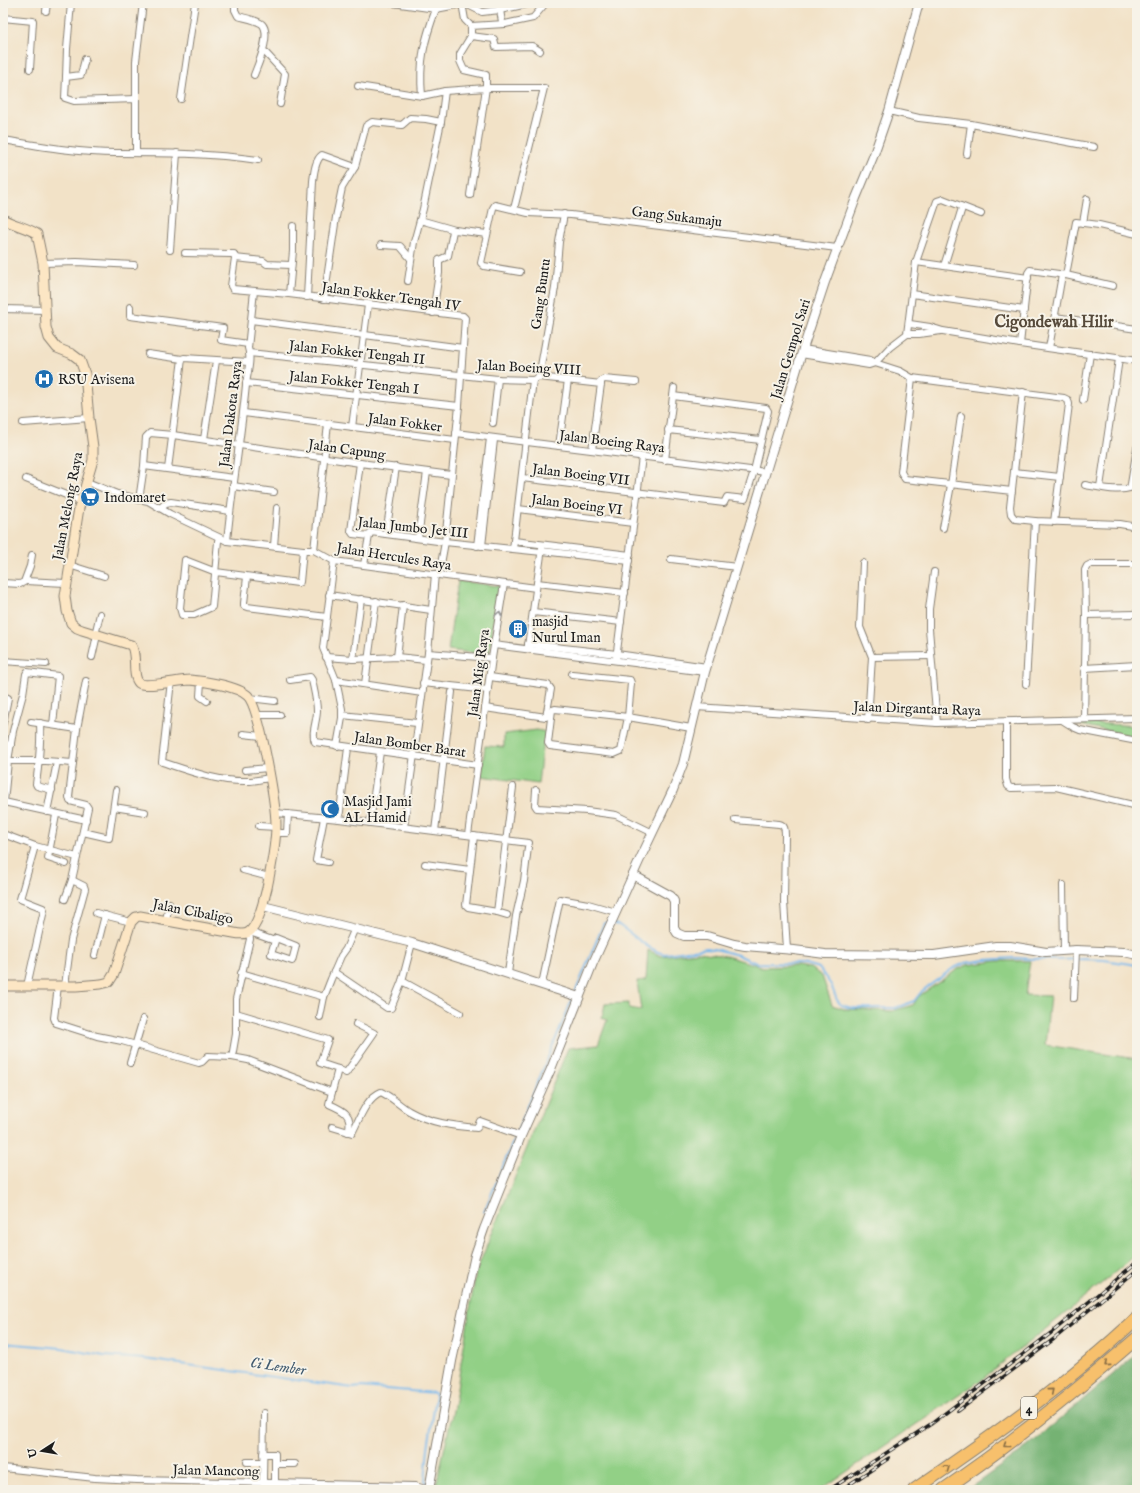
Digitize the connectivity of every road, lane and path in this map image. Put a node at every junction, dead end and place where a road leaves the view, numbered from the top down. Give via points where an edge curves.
1 (47, 3) edge
2 (71, 3) edge
3 (143, 3) edge
4 (195, 3) edge
5 (235, 3) edge
6 (393, 3) edge
7 (498, 3) edge
8 (532, 3) edge
9 (544, 3) edge
10 (919, 3) edge
11 (462, 4) edge
12 (422, 5) edge
13 (436, 9) junction
14 (500, 10) junction
15 (46, 11) dead end
16 (3, 18) edge
17 (505, 24) junction
18 (470, 26) junction
19 (471, 36) junction
20 (263, 50) junction
21 (540, 51) dead end
22 (85, 59) dead end
23 (30, 69) dead end
24 (254, 75) dead end
25 (66, 77) junction
26 (358, 86) dead end
27 (486, 88) junction
28 (445, 91) junction
29 (422, 96) junction
30 (136, 99) junction
31 (181, 99) dead end
32 (280, 104) dead end
33 (889, 111) junction
34 (441, 122) junction
35 (971, 124) junction
36 (3, 140) edge
37 (1094, 147) dead end
38 (136, 152) junction
39 (177, 153) junction
40 (967, 154) dead end
41 (258, 160) dead end
42 (355, 167) junction
43 (470, 195) dead end
44 (1087, 199) dead end
45 (962, 208) junction
46 (514, 209) junction
47 (564, 214) junction
48 (981, 214) dead end
49 (3, 219) edge
50 (420, 220) junction
51 (1083, 222) junction
52 (293, 226) dead end
53 (455, 230) junction
54 (487, 234) junction
55 (1137, 234) edge
56 (381, 244) dead end
57 (838, 248) junction
58 (170, 250) dead end
59 (185, 254) dead end
60 (235, 258) junction
61 (411, 259) junction
62 (916, 262) junction
63 (43, 263) junction
64 (134, 265) dead end
65 (291, 265) junction
66 (944, 266) junction
67 (520, 272) dead end
68 (1064, 275) junction
69 (1028, 278) junction
70 (408, 281) dead end
71 (1113, 286) dead end
72 (254, 292) junction
73 (289, 294) junction
74 (912, 294) junction
75 (307, 297) junction
76 (324, 299) junction
77 (368, 305) junction
78 (130, 307) dead end
79 (3, 309) edge
80 (46, 310) junction
81 (1024, 310) junction
82 (433, 313) junction
83 (1055, 317) junction
84 (251, 320) junction
85 (910, 324) junction
86 (1137, 329) edge
87 (943, 331) junction
88 (907, 334) junction
89 (365, 335) junction
90 (248, 344) junction
91 (1020, 344) junction
92 (463, 348) junction
93 (1049, 348) junction
94 (802, 352) junction
95 (249, 353) junction
96 (148, 354) dead end
97 (1090, 354) junction
98 (183, 358) junction
99 (1119, 359) junction
100 (216, 361) junction
101 (1137, 361) edge
102 (249, 362) junction
103 (875, 364) junction
104 (360, 365) junction
105 (462, 376) junction
106 (536, 378) junction
107 (912, 378) junction
108 (498, 379) junction
109 (568, 380) junction
110 (636, 382) dead end
111 (246, 383) junction
112 (600, 384) junction
113 (674, 388) dead end
114 (1023, 392) junction
115 (356, 394) junction
116 (673, 396) junction
117 (1083, 400) dead end
118 (459, 406) junction
119 (244, 413) junction
120 (961, 416) dead end
121 (89, 418) junction
122 (23, 423) dead end
123 (493, 423) dead end
124 (328, 424) junction
125 (352, 427) junction
126 (668, 430) junction
127 (456, 433) junction
128 (173, 435) junction
129 (492, 438) junction
130 (204, 439) junction
131 (455, 440) junction
132 (761, 440) junction
133 (526, 442) junction
134 (239, 445) junction
135 (559, 446) junction
136 (1137, 448) edge
137 (592, 450) junction
138 (642, 457) junction
139 (323, 458) junction
140 (665, 460) junction
141 (360, 463) junction
142 (144, 466) junction
143 (396, 467) junction
144 (168, 469) junction
145 (427, 472) junction
146 (760, 472) junction
147 (1014, 472) junction
148 (451, 475) junction
149 (1060, 477) junction
150 (234, 478) junction
151 (522, 478) junction
152 (26, 479) dead end
153 (87, 482) junction
154 (951, 485) junction
155 (1085, 485) dead end
156 (233, 486) junction
157 (1100, 487) junction
158 (1012, 491) junction
159 (274, 492) dead end
160 (637, 493) junction
161 (139, 500) junction
162 (81, 501) junction
163 (160, 508) junction
164 (277, 508) dead end
165 (518, 509) junction
166 (230, 511) junction
167 (1035, 522) junction
168 (1054, 522) junction
169 (633, 523) junction
170 (1137, 527) edge
171 (943, 528) dead end
172 (386, 534) junction
173 (369, 536) junction
174 (219, 538) junction
175 (418, 538) junction
176 (227, 541) junction
177 (514, 541) junction
178 (444, 542) junction
179 (274, 546) junction
180 (480, 546) junction
181 (513, 549) junction
182 (542, 549) junction
183 (303, 550) junction
184 (314, 550) junction
185 (32, 555) dead end
186 (630, 558) junction
187 (672, 559) dead end
188 (334, 561) junction
189 (863, 563) dead end
190 (1137, 564) edge
191 (69, 565) junction
192 (364, 565) junction
193 (737, 566) junction
194 (216, 572) junction
195 (934, 572) dead end
196 (437, 574) junction
197 (104, 576) dead end
198 (247, 577) junction
199 (25, 581) junction
200 (66, 582) junction
201 (3, 583) edge
202 (504, 584) junction
203 (537, 585) junction
204 (625, 593) junction
205 (329, 595) junction
206 (361, 599) junction
207 (376, 601) junction
208 (404, 605) junction
209 (431, 610) junction
210 (533, 612) junction
211 (100, 614) dead end
212 (1137, 614) edge
213 (1086, 615) junction
214 (327, 617) junction
215 (621, 622) junction
216 (96, 632) junction
217 (494, 645) junction
218 (528, 646) junction
219 (428, 653) junction
220 (931, 656) junction
221 (92, 657) dead end
222 (326, 657) junction
223 (397, 657) junction
224 (617, 657) junction
225 (872, 657) junction
226 (368, 658) junction
227 (492, 658) junction
228 (353, 660) junction
229 (426, 660) junction
230 (3, 661) edge
231 (46, 664) dead end
232 (1137, 665) edge
233 (1084, 668) junction
234 (706, 669) junction
235 (572, 674) dead end
236 (490, 676) junction
237 (290, 680) dead end
238 (336, 680) junction
239 (86, 681) dead end
240 (171, 681) junction
241 (202, 682) junction
242 (423, 683) junction
243 (365, 684) junction
244 (1026, 684) dead end
245 (488, 690) junction
246 (452, 692) dead end
247 (422, 693) junction
248 (3, 696) edge
249 (249, 698) junction
250 (207, 701) dead end
251 (275, 701) dead end
252 (696, 707) junction
253 (485, 708) junction
254 (342, 714) junction
255 (256, 715) junction
256 (280, 715) dead end
257 (628, 717) junction
258 (1137, 718) edge
259 (1084, 719) junction
260 (868, 720) junction
261 (1062, 720) junction
262 (31, 722) dead end
263 (3, 723) edge
264 (40, 723) junction
265 (417, 723) junction
266 (937, 723) junction
267 (1006, 723) junction
268 (53, 725) junction
269 (692, 728) junction
270 (77, 729) junction
271 (243, 734) dead end
272 (261, 736) junction
273 (1137, 741) edge
274 (3, 744) edge
275 (11, 745) junction
276 (338, 746) junction
277 (348, 748) junction
278 (380, 752) junction
279 (413, 756) junction
280 (40, 760) junction
281 (444, 760) junction
282 (8, 761) junction
283 (57, 762) junction
284 (73, 763) junction
285 (478, 765) junction
286 (268, 768) junction
287 (245, 770) dead end
288 (270, 778) junction
289 (513, 787) dead end
290 (52, 790) junction
291 (116, 790) dead end
292 (536, 790) dead end
293 (3, 803) edge
294 (1137, 806) edge
295 (114, 807) junction
296 (47, 812) junction
297 (145, 812) dead end
298 (276, 813) junction
299 (56, 814) junction
300 (288, 814) junction
301 (324, 818) junction
302 (339, 819) junction
303 (86, 820) junction
304 (735, 820) dead end
305 (370, 823) junction
306 (259, 826) dead end
307 (404, 827) junction
308 (276, 830) junction
309 (435, 831) junction
310 (83, 832) junction
311 (653, 833) junction
312 (3, 834) edge
313 (471, 836) junction
314 (506, 841) junction
315 (35, 846) junction
316 (50, 849) junction
317 (77, 857) junction
318 (328, 862) dead end
319 (66, 864) dead end
320 (425, 864) dead end
321 (243, 870) dead end
322 (470, 870) junction
323 (633, 875) junction
324 (269, 877) junction
325 (72, 880) junction
326 (1063, 885) dead end
327 (65, 899) dead end
328 (169, 902) dead end
329 (263, 906) junction
330 (498, 912) junction
331 (96, 913) dead end
332 (105, 915) junction
333 (507, 915) dead end
334 (615, 915) junction
335 (228, 916) dead end
336 (166, 921) junction
337 (131, 922) junction
338 (355, 928) junction
339 (226, 932) junction
340 (249, 932) junction
341 (275, 941) junction
342 (412, 943) junction
343 (786, 949) junction
344 (1064, 951) junction
345 (1076, 954) junction
346 (1137, 955) edge
347 (95, 956) dead end
348 (334, 972) junction
349 (242, 973) junction
350 (508, 974) junction
351 (402, 981) junction
352 (542, 984) junction
353 (3, 986) edge
354 (27, 986) junction
355 (62, 986) junction
356 (575, 995) junction
357 (324, 997) junction
358 (1074, 998) dead end
359 (236, 1013) junction
360 (460, 1013) dead end
361 (320, 1017) dead end
362 (144, 1019) dead end
363 (356, 1024) dead end
364 (136, 1045) junction
365 (232, 1057) junction
366 (130, 1063) dead end
367 (338, 1069) junction
368 (332, 1092) junction
369 (332, 1127) dead end
370 (348, 1132) junction
371 (518, 1135) junction
372 (1137, 1318) edge
373 (1137, 1338) edge
374 (264, 1413) dead end
375 (262, 1454) junction
376 (247, 1462) dead end
377 (262, 1462) junction
378 (275, 1464) junction
379 (295, 1464) dead end
380 (3, 1468) edge
381 (263, 1482) junction
382 (275, 1483) junction
383 (429, 1487) edge
384 (914, 1490) edge
385 (943, 1490) edge

1 - 15 street
2 - 25 street
3 - 30 street via 136,61
4 - 31 street
5 - 20 street via 238,16 263,25 266,34
6 - 12 street
7 - 14 street
8 - 14 street
9 - 17 street via 533,18
10 - 33 street, Jalan Gempol Sari
11 - 13 street
11 - 14 street via 482,12
11 - 18 street via 463,13
12 - 13 street
13 - 29 street via 421,63
14 - 17 street via 502,22
16 - 23 street via 34,21
17 - 18 street
18 - 19 street
19 - 21 street via 494,38 496,47 532,46
19 - 27 street via 462,49 460,61 464,71 487,77
20 - 24 street
20 - 32 street via 285,74
22 - 25 street via 81,75
25 - 30 street via 66,99
26 - 29 street
27 - 28 street
27 - 43 street
27 - 46 street via 544,88
28 - 29 street
28 - 34 street
30 - 38 street
33 - 35 street via 919,118
33 - 57 street, Jalan Gempol Sari
34 - 42 street via 410,118 402,125 369,123
34 - 50 street
35 - 37 street
35 - 40 street
36 - 38 street via 62,149
38 - 39 street
39 - 41 street
39 - 58 street
42 - 75 street via 327,156 319,157 313,181
42 - 76 street via 342,188
44 - 51 street
45 - 48 street
45 - 62 street via 943,200 937,201
45 - 66 street
46 - 47 street, Gang Sukamaju via 534,214
46 - 54 street, Gang Sukamaju via 495,205
47 - 57 street, Gang Sukamaju
47 - 106 street, Gang Buntu via 553,303
49 - 63 main road, Jalan Melong Raya via 36,234
50 - 53 street
50 - 61 street
51 - 55 street
51 - 68 street via 1075,223
52 - 65 street
53 - 54 street
53 - 82 street via 452,233 448,256 439,260
54 - 67 street via 482,265
56 - 61 street via 400,246
57 - 94 street, Jalan Gempol Sari
59 - 60 street via 234,254
60 - 65 street via 263,261 266,264
60 - 72 street, Jalan Fokker Tengah IV via 232,289
61 - 70 street
62 - 66 street
62 - 74 street
63 - 64 street
63 - 80 main road, Jalan Melong Raya
65 - 73 street
66 - 69 street
68 - 69 street via 1030,270
68 - 71 street
68 - 83 street
69 - 81 street
72 - 73 street, Jalan Fokker Tengah IV
72 - 84 street, Jalan Dakota Raya
73 - 75 street, Jalan Fokker Tengah IV
74 - 81 street
74 - 85 street
75 - 76 street, Jalan Fokker Tengah IV
76 - 77 street, Jalan Fokker Tengah IV
77 - 82 street, Jalan Fokker Tengah IV
77 - 89 street
78 - 90 street via 130,316 223,328 221,340
79 - 80 street
80 - 121 main road, Jalan Melong Raya via 47,333 51,342 57,348 76,357 83,366
81 - 91 street
82 - 92 street, Jalan Fokker Tengah IV via 464,317 466,321
83 - 86 street
83 - 93 street
84 - 89 street
84 - 90 street, Jalan Dakota Raya
85 - 87 street
85 - 88 street
87 - 88 street
87 - 91 street
88 - 103 street
89 - 92 street
89 - 104 street
90 - 95 street, Jalan Dakota Raya
91 - 93 street
92 - 105 street, Jalan Fokker Tengah IV
93 - 97 street
94 - 103 street
94 - 146 street, Jalan Gempol Sari
95 - 102 street, Jalan Dakota Raya
95 - 104 street, Jalan Fokker Tengah II
96 - 98 street
97 - 99 street
97 - 117 street
98 - 100 street
98 - 128 street
99 - 101 street
99 - 157 street
100 - 102 street
100 - 130 street
102 - 111 street, Jalan Dakota Raya
103 - 107 street via 900,371
104 - 105 street, Jalan Fokker Tengah II
104 - 115 street
105 - 108 street, Jalan Boeing VIII
105 - 118 street, Jalan Fokker Tengah IV
106 - 108 street, Jalan Boeing VIII
106 - 109 street, Jalan Boeing VIII
106 - 133 street, Gang Buntu
107 - 114 street
107 - 154 street via 902,476 908,480
108 - 123 street
109 - 112 street, Jalan Boeing VIII
109 - 135 street
110 - 112 street via 604,379
111 - 115 street, Jalan Fokker Tengah I
111 - 119 street, Jalan Dakota Raya
112 - 137 street, Jalan Boeing VIII
113 - 116 street
114 - 147 street
114 - 149 street via 1068,400
115 - 118 street, Jalan Fokker Tengah I
115 - 125 street
116 - 126 street
116 - 132 street via 765,407 768,411
118 - 127 street, Jalan Fokker Tengah IV
119 - 124 street, Jalan Fokker
119 - 134 street, Jalan Dakota Raya
120 - 154 street
121 - 122 street
121 - 153 main road, Jalan Melong Raya via 93,453
124 - 125 street, Jalan Fokker
124 - 139 street
125 - 131 street, Jalan Fokker
126 - 132 street
126 - 140 street
127 - 129 street, Jalan Boeing Raya
127 - 131 street, Jalan Fokker Tengah IV
128 - 130 street, Jalan Capung
128 - 142 street, Jalan Capung via 146,435
128 - 144 street
129 - 133 street, Jalan Boeing Raya
129 - 180 street
130 - 134 street, Jalan Capung
131 - 148 street, Jalan Fokker Tengah IV
132 - 146 street
133 - 135 street, Jalan Boeing Raya
133 - 151 street, Gang Buntu
134 - 139 street, Jalan Capung
134 - 150 street, Jalan Dakota Raya
135 - 137 street, Jalan Boeing Raya
136 - 157 street via 1130,488
137 - 138 street, Jalan Boeing Raya
138 - 140 street, Jalan Boeing Raya
138 - 160 street
139 - 141 street, Jalan Capung
139 - 184 street
140 - 146 street, Jalan Boeing Raya
141 - 143 street, Jalan Capung
141 - 173 street, Jalan Jumbo Jet III via 351,532
142 - 144 street
142 - 161 street
143 - 145 street, Jalan Capung
143 - 172 street
144 - 150 street
145 - 148 street, Jalan Capung
145 - 175 street
146 - 160 street, Jalan Boeing VII via 745,499 727,497 724,504
146 - 193 street, Jalan Gempol Sari
147 - 149 street
147 - 158 street
148 - 178 street, Jalan Fokker Tengah IV
149 - 168 street
150 - 156 street, Jalan Dakota Raya
151 - 160 street, Jalan Boeing VII
151 - 165 street, Gang Buntu
152 - 162 street
153 - 161 street, Jalan Hercules Raya
153 - 162 main road, Jalan Melong Raya
154 - 158 street
154 - 171 street
155 - 157 street
156 - 159 street
156 - 166 street, Jalan Dakota Raya
158 - 167 street via 1011,514 1015,519
160 - 169 street
161 - 163 street, Jalan Hercules Raya via 148,501
162 - 191 main road, Jalan Melong Raya
163 - 166 street via 171,502
163 - 174 street, Jalan Hercules Raya
164 - 179 street
165 - 169 street, Jalan Boeing VI
165 - 177 street, Gang Buntu
166 - 176 street, Jalan Dakota Raya
167 - 168 street
167 - 244 street
168 - 170 street
169 - 186 street
172 - 173 street, Jalan Jumbo Jet III via 371,532
172 - 175 street, Jalan Jumbo Jet III
173 - 192 street
174 - 176 street, Jalan Hercules Raya
174 - 194 street
175 - 178 street, Jalan Jumbo Jet III
176 - 179 street, Jalan Hercules Raya
177 - 181 street, Gang Buntu
177 - 182 street, Jalan Jumbo Jet III
178 - 180 street, Jalan Jumbo Jet III
178 - 196 street, Jalan Fokker Tengah IV
179 - 183 street, Jalan Hercules Raya
180 - 181 street, Jalan Jumbo Jet III
181 - 182 street, Jalan Jumbo Jet III
182 - 186 street, Jalan Jumbo Jet III
182 - 203 street
183 - 184 street, Jalan Hercules Raya
183 - 198 street via 299,582
184 - 188 street, Jalan Hercules Raya
185 - 199 street
186 - 204 street
187 - 193 street
188 - 192 street, Jalan Hercules Raya
188 - 205 street, Jalan Bomber Barat
189 - 225 street via 860,627
190 - 213 street via 1087,566
191 - 197 street
191 - 200 main road, Jalan Melong Raya
192 - 196 street, Jalan Hercules Raya
193 - 234 street, Jalan Gempol Sari
194 - 194 street via 186,560 180,608 182,615 191,616 210,609 213,604
194 - 198 street
195 - 220 street via 929,609
196 - 202 street, Jalan Hercules Raya
196 - 209 street, Jalan Fokker Tengah IV
198 - 214 street via 244,606
199 - 200 street
199 - 201 street via 20,584
200 - 216 main road, Jalan Melong Raya via 65,603 71,623 77,628
202 - 203 street, Jalan Hercules Raya
217 -> 202 street, Jalan Mig Raya
203 - 204 street, Jalan Hercules Raya
203 - 210 street
204 - 215 street
205 - 206 street
205 - 214 street, Jalan Bomber Barat
206 - 207 street
206 - 228 street
207 - 208 street
207 - 226 street
208 - 209 street
208 - 223 street
209 - 219 street, Jalan Fokker Tengah IV
210 - 215 street
210 - 218 street
211 - 216 street
212 - 213 street
213 - 233 street
214 - 222 street, Jalan Bomber Barat via 323,648
215 - 224 street
216 - 221 street
216 - 240 main road, Jalan Melong Raya via 132,645 139,682 147,685
217 - 218 street
217 - 227 street, Jalan Mig Raya
218 - 224 street
219 - 227 street
219 - 229 street, Jalan Fokker Tengah IV
220 - 225 street
220 - 266 street
222 - 228 street
222 - 238 street, Jalan Bomber Barat
223 - 226 street
223 - 229 street
224 - 234 street
225 - 260 street
226 - 228 street
226 - 243 street
227 - 236 street, Jalan Mig Raya
229 - 242 street, Jalan Fokker Tengah IV
230 - 231 street
232 - 233 street
233 - 259 street
234 - 252 street, Jalan Gempol Sari
235 - 257 street via 630,680
236 - 245 street, Jalan Mig Raya
236 - 253 street via 548,685 551,689 547,715 543,718
237 - 276 street via 310,677 317,709 314,740
238 - 243 street
238 - 254 street, Jalan Bomber Barat
239 - 270 street
240 - 241 main road, Jalan Melong Raya
240 - 288 street via 162,762 226,780
241 - 249 main road, Jalan Melong Raya via 237,690
241 - 250 street via 200,696
242 - 245 street
242 - 247 street, Jalan Fokker Tengah IV
243 - 247 street
245 - 253 street, Jalan Mig Raya
246 - 281 street
247 - 265 street, Jalan Fokker Tengah IV
248 - 263 street via 8,698
249 - 251 street
249 - 255 main road
252 - 260 street, Jalan Dirgantara Raya
252 - 269 street, Jalan Gempol Sari
253 - 285 street, Jalan Mig Raya
254 - 265 street
254 - 276 street, Jalan Bomber Barat
255 - 256 street
255 - 272 main road
257 - 257 street via 622,751 614,754 549,745 554,709
257 - 269 street
258 - 259 street, Jalan Dirgantara Raya
259 - 261 street, Jalan Dirgantara Raya
260 - 266 street, Jalan Dirgantara Raya
261 - 267 street, Jalan Dirgantara Raya
261 - 273 street via 1080,730
262 - 264 street
264 - 268 street
264 - 280 street
265 - 279 street, Jalan Fokker Tengah IV
266 - 267 street, Jalan Dirgantara Raya
267 - 294 street via 1006,779 1011,788 1056,787
268 - 270 street
268 - 275 street via 58,675 28,672
269 - 311 street, Jalan Gempol Sari via 683,764
270 - 284 street
271 - 272 street
272 - 286 main road
274 - 275 street
275 - 282 street
276 - 277 street, Jalan Bomber Barat
277 - 278 street, Jalan Bomber Barat
277 - 302 street
278 - 279 street, Jalan Bomber Barat
278 - 305 street
279 - 281 street, Jalan Bomber Barat
279 - 307 street, Jalan Fokker Tengah IV
280 - 282 street
280 - 283 street
280 - 290 street via 36,785
281 - 285 street, Jalan Bomber Barat
281 - 309 street
282 - 293 street
283 - 284 street
283 - 290 street
284 - 303 street via 69,797 72,801 87,806
285 - 313 street, Jalan Mig Raya
286 - 287 street
286 - 288 main road
288 - 298 main road
289 - 314 street
290 - 296 street
291 - 295 street
292 - 311 street via 536,808 616,815
293 - 296 street
295 - 297 street
295 - 310 street via 110,838
296 - 299 street
298 - 300 street
298 - 308 main road
299 - 303 street
299 - 316 street
300 - 301 street
300 - 308 street via 287,833
301 - 302 street
301 - 318 street via 316,860
302 - 305 street
303 - 310 street
304 - 343 street via 779,824 784,827
305 - 307 street
306 - 308 street
307 - 309 street
308 - 324 main road
309 - 313 street
310 - 317 street
311 - 323 street, Jalan Gempol Sari
312 - 315 street
313 - 314 street
313 - 322 street, Jalan Mig Raya
314 - 330 street
314 - 350 street via 528,845
315 - 316 street
315 - 354 street via 20,899 44,910
316 - 317 street
316 - 319 street via 48,858
317 - 325 street
320 - 322 street
321 - 324 street
322 - 330 street, Jalan Mig Raya via 466,905
323 - 334 street, Jalan Gempol Sari
323 - 343 street via 672,896 674,930 681,935 707,936 736,945
324 - 329 main road
325 - 327 street
325 - 355 street via 86,888 71,940
326 - 344 street
328 - 336 street
329 - 338 street
329 - 340 main road, Jalan Cibaligo
330 - 333 street
331 - 332 street
332 - 337 street
332 - 347 street
334 - 352 street via 588,904 560,899
334 - 356 street, Jalan Gempol Sari
335 - 339 street
336 - 337 main road, Jalan Cibaligo via 140,916
336 - 339 main road, Jalan Cibaligo
337 - 355 main road via 109,982
338 - 342 street
338 - 348 street
339 - 340 main road, Jalan Cibaligo
340 - 341 street
340 - 349 street via 250,940
341 - 341 street via 276,938 296,946 292,961 271,954
342 - 350 street
342 - 351 street
343 - 344 street via 825,954 934,955 996,946 1046,952
344 - 345 street
345 - 346 street via 1124,952
345 - 358 street
348 - 351 street via 387,1008 392,1006
348 - 357 street
349 - 357 street
349 - 359 street via 236,999
350 - 352 street
351 - 360 street
352 - 356 street
353 - 354 main road
354 - 355 main road
355 - 364 street via 54,1018 56,1022 97,1036
356 - 371 street, Jalan Gempol Sari via 551,1069
357 - 361 street
359 - 365 street
359 - 367 street via 328,1040 320,1063
362 - 364 street
363 - 367 street via 374,1033 346,1072
364 - 365 street via 200,1063 207,1057
364 - 366 street
365 - 368 street via 248,1060
367 - 368 street
368 - 370 street via 329,1104 344,1111 351,1124
369 - 370 street
370 - 371 street via 352,1133 366,1106 375,1094 381,1092 409,1111 432,1121 478,1128 480,1121
371 - 383 street, Jalan Gempol Sari via 472,1269
384 -> 372 highway, 4 via 1040,1400
373 -> 385 highway, 4 via 1072,1394 991,1457
374 - 375 street
375 - 377 street
375 - 378 street via 274,1454
376 - 377 street
377 - 381 street
378 - 379 street
378 - 382 street
380 - 381 street, Jalan Mancong via 102,1478
381 - 382 street, Jalan Mancong
382 - 383 street, Jalan Mancong

